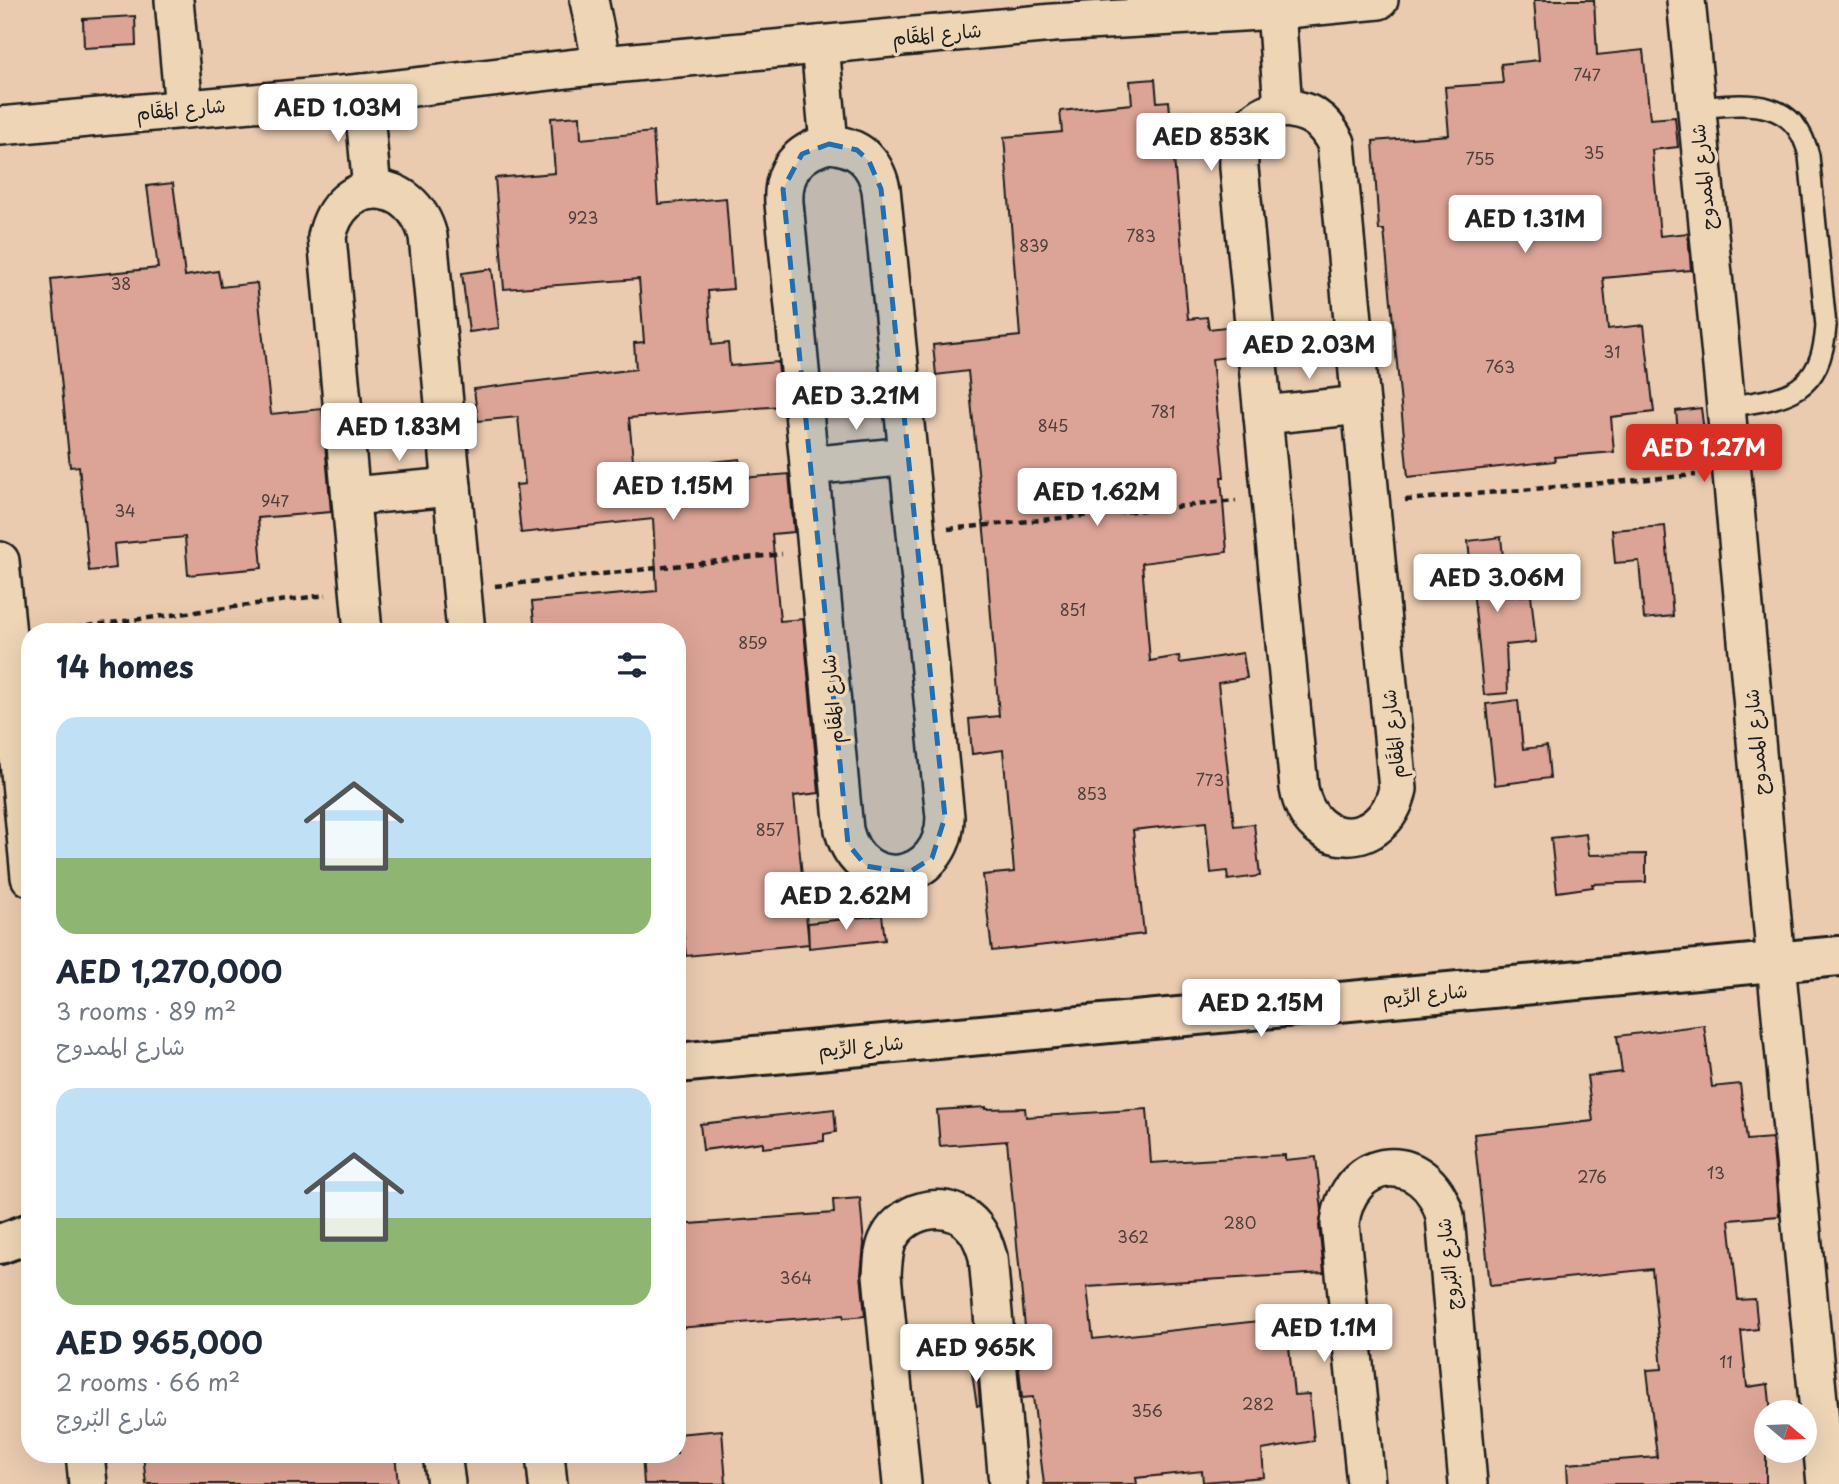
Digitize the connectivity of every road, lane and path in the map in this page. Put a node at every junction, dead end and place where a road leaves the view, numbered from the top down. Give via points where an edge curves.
1 (174, 0) edge
2 (589, 0) edge
3 (1379, 0) edge
4 (1686, 0) edge
5 (1276, 10) junction
6 (1052, 12) edge
7 (820, 45) junction
8 (602, 65) junction
9 (363, 93) junction
10 (184, 108) junction
11 (1283, 108) junction
12 (1696, 108) junction
13 (0, 126) edge
14 (829, 144) junction
15 (372, 190) junction
16 (1361, 405) junction
17 (1726, 407) junction
18 (1263, 415) junction
19 (908, 456) junction
20 (809, 466) junction
21 (1732, 472) junction
22 (452, 487) junction
23 (352, 496) junction
24 (1271, 497) junction
25 (1371, 503) junction
26 (916, 532) junction
27 (818, 550) junction
28 (0, 561) edge
29 (462, 590) junction
30 (359, 591) junction
31 (108, 623) edge
32 (362, 623) edge
33 (466, 623) edge
34 (21, 782) edge
35 (1839, 956) edge
36 (1776, 962) junction
37 (686, 1062) edge
38 (21, 1236) edge
39 (0, 1244) edge
40 (86, 1463) edge
41 (443, 1463) edge
42 (546, 1463) edge
43 (88, 1484) edge
44 (446, 1484) edge
45 (548, 1484) edge
46 (902, 1484) edge
47 (1008, 1484) edge
48 (1366, 1484) edge
49 (1468, 1484) edge
50 (1826, 1484) edge

1 - 10 street
2 - 8 street
3 - 5 street, شارع المَقَام
4 - 12 street, شارع الممدوح
5 - 6 street, شارع المَقَام
5 - 11 street
6 - 7 street, شارع المَقَام
7 - 8 street, شارع المَقَام
7 - 14 street
8 - 9 street, شارع المَقَام
9 - 10 street, شارع المَقَام
9 - 15 street
10 - 13 street, شارع المَقَام
11 - 16 street, شارع المَقَام via 1316,116 1336,142
11 - 18 street, شارع المَقَام via 1269,111 1248,128 1238,154
12 - 17 street, شارع الممدوح
12 - 17 lane via 1764,106 1795,125 1809,156 1824,300 1825,346 1808,380 1776,400
14 - 19 street, شارع المَقَام via 857,150 878,174
14 - 20 street, شارع المَقَام via 802,154 792,164 783,189
15 - 22 street via 402,197 424,220
15 - 23 street via 358,194 336,211 327,237
16 - 18 street
16 - 25 street, شارع المَقَام
17 - 21 street, شارع الممدوح
18 - 24 street, شارع المَقَام
19 - 20 street
19 - 26 street, شارع المَقَام
20 - 27 street, شارع المَقَام
21 - 25 path
21 - 36 street, شارع الممدوح
22 - 23 street
22 - 29 street
23 - 30 street
24 - 25 street, شارع المَقَام via 1302,803 1320,827 1348,836 1377,828 1388,817 1398,789
24 - 26 path
26 - 27 street, شارع المَقَام via 945,832 932,858 908,873 886,874 866,866 855,856 844,830
27 - 29 path
28 - 34 street
29 - 33 street
30 - 31 path
30 - 32 street
35 - 36 street, شارع الرِّيم
36 - 37 street, شارع الرِّيم
36 - 50 street, شارع الممدوح
38 - 39 street
40 - 43 street
41 - 44 street
42 - 45 street
46 - 47 street via 883,1257 896,1226 927,1209 944,1209 974,1226 988,1257
48 - 49 street, شارع البُروج via 1340,1217 1355,1184 1367,1175 1396,1168 1424,1179 1434,1189 1445,1216

